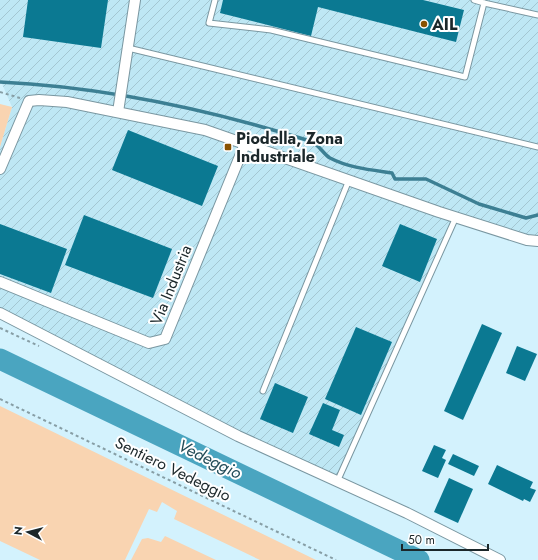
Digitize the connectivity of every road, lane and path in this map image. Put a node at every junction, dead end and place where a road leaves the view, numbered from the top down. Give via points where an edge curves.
1 (135, 0) edge
2 (215, 0) edge
3 (474, 0) edge
4 (484, 3) junction
5 (538, 15) edge
6 (128, 48) junction
7 (0, 92) edge
8 (29, 101) junction
9 (118, 112) junction
10 (245, 144) junction
11 (538, 147) edge
12 (0, 169) edge
13 (350, 180) junction
14 (456, 217) junction
15 (538, 241) edge
16 (0, 282) edge
17 (0, 313) edge
18 (263, 392) dead end
19 (0, 399) edge
20 (337, 482) junction
21 (336, 560) edge
22 (500, 560) edge

1 - 6 street
2 - 4 lane via 209,23 271,30 465,77
3 - 4 lane
4 - 5 lane
6 - 9 street
6 - 11 lane
7 - 8 path
8 - 9 street via 67,102
8 - 12 street
9 - 10 street via 204,130
10 - 13 street
10 - 16 street, Via Industria via 165,339 149,343
13 - 14 street
13 - 18 lane
14 - 15 street via 527,240
14 - 20 lane
17 - 20 street via 238,436
19 - 21 path, Sentiero Vedeggio
20 - 22 street via 407,513

